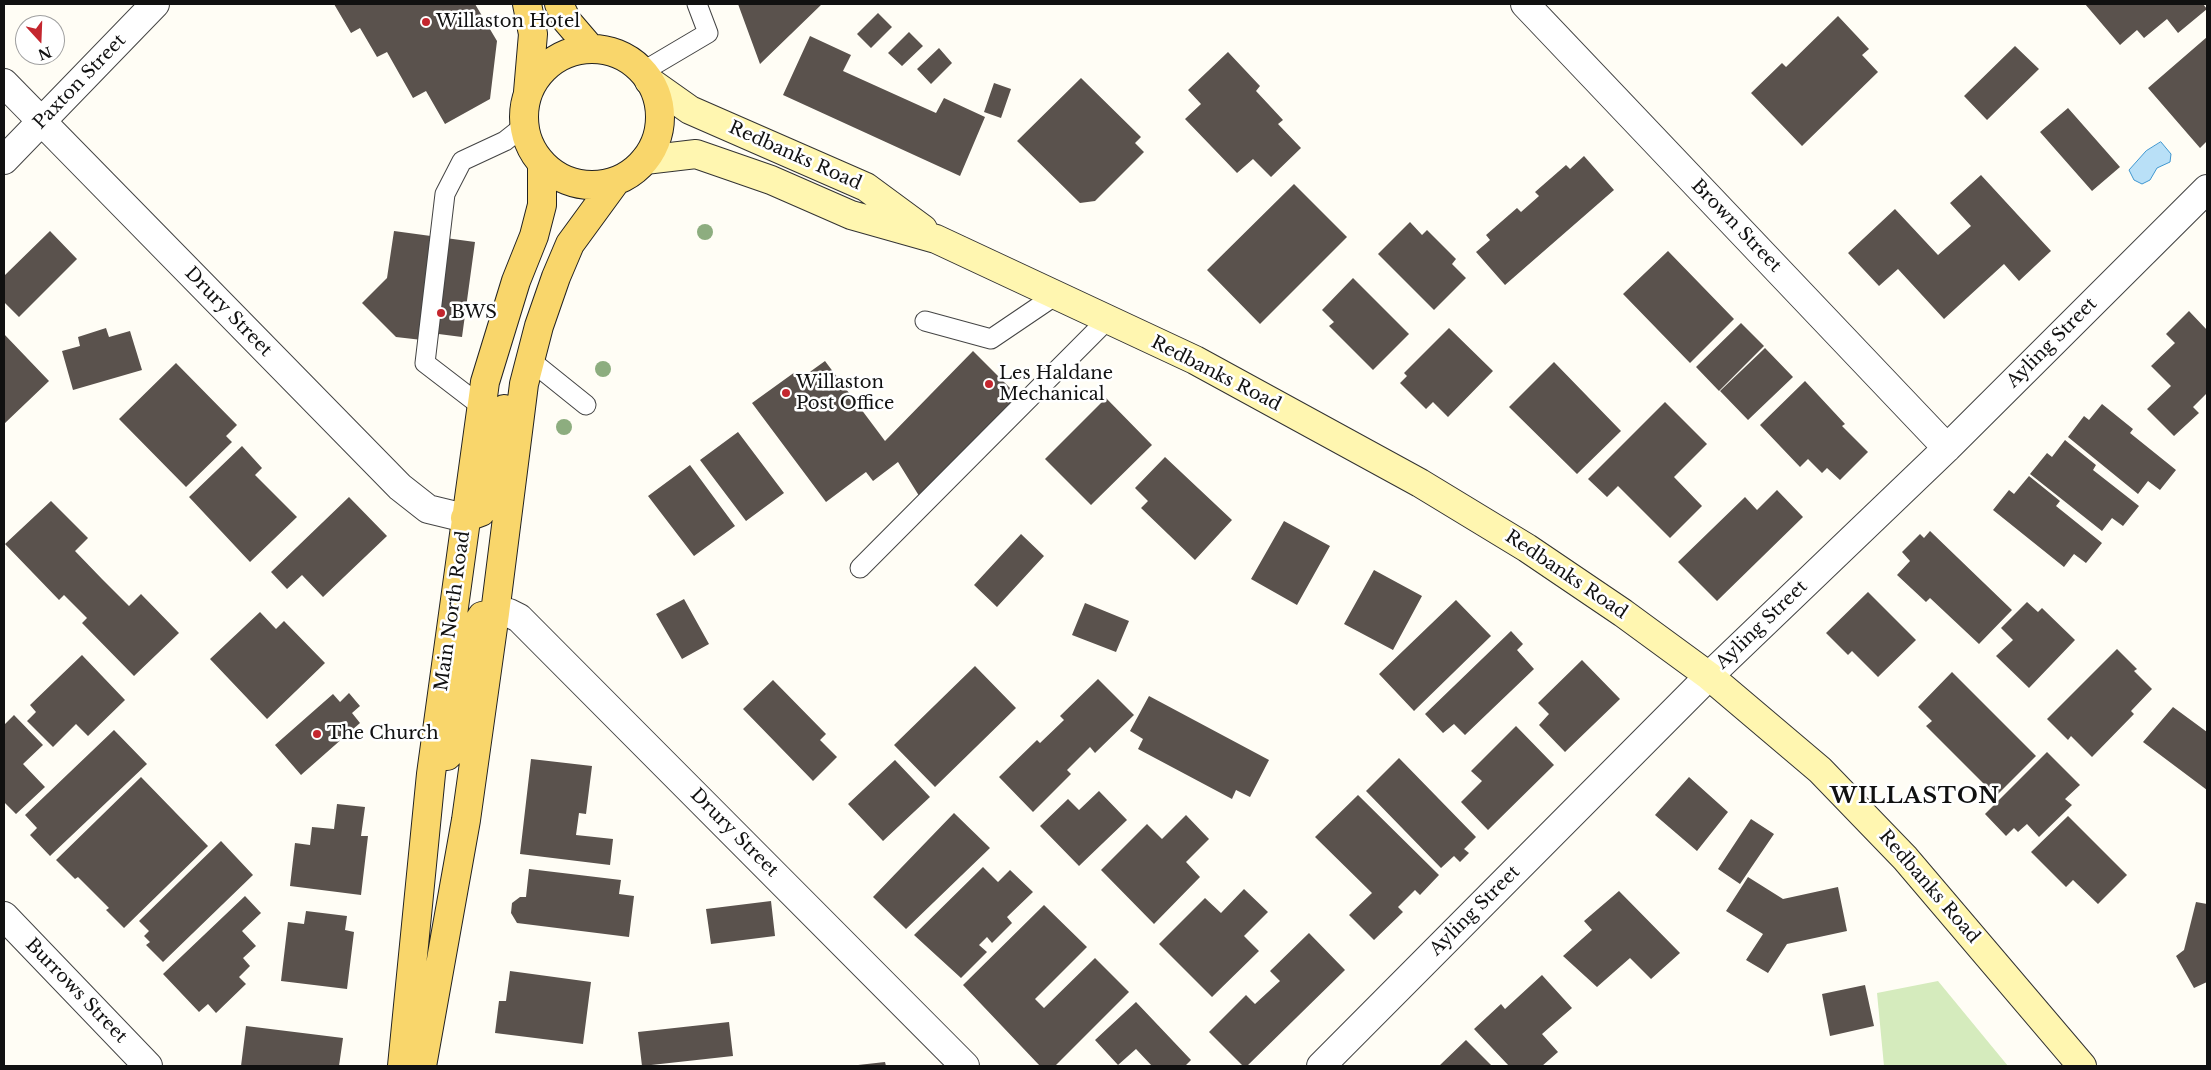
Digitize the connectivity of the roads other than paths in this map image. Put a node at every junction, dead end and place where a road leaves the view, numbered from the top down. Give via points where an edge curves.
1 (156, 4) edge
2 (527, 4) edge
3 (559, 4) edge
4 (697, 4) edge
5 (1525, 4) edge
6 (591, 49) junction
7 (646, 76) junction
8 (4, 84) edge
9 (528, 93) junction
10 (41, 122) junction
11 (524, 126) junction
12 (4, 160) edge
13 (645, 160) junction
14 (542, 164) junction
15 (616, 181) junction
16 (2207, 189) edge
17 (936, 239) junction
18 (1056, 295) junction
19 (1107, 320) junction
20 (925, 321) dead end
21 (539, 326) junction
22 (530, 360) junction
23 (586, 405) dead end
24 (481, 406) junction
25 (1947, 448) junction
26 (465, 518) junction
27 (860, 568) dead end
28 (495, 613) junction
29 (1709, 676) junction
30 (431, 774) junction
31 (4, 916) edge
32 (148, 1066) edge
33 (402, 1066) edge
34 (422, 1066) edge
35 (966, 1066) edge
36 (1321, 1066) edge
37 (2082, 1066) edge

1 - 10 street, Paxton Street
2 - 9 main road via 533,34
3 - 6 main road via 568,21
4 - 7 lane via 708,33
5 - 25 street, Brown Street
6 - 7 main road via 614,53 634,64
6 - 9 main road via 574,52 546,67
7 - 13 main road via 659,103 660,115 657,139
7 - 17 main road, Redbanks Road via 670,98 690,110 866,186
8 - 10 street, Drury Street
9 - 11 main road via 524,105
10 - 12 street, Paxton Street
10 - 26 street, Drury Street via 400,487 428,509
11 - 14 main road via 528,142
11 - 24 lane via 505,142 462,161 445,194 426,364
13 - 15 main road via 637,169
13 - 17 main road, Redbanks Road via 696,154 771,180 851,215
14 - 15 main road via 576,184 596,186
14 - 24 main road, Main North Road via 542,205 485,382
15 - 21 main road via 570,244
16 - 25 street, Ayling Street
17 - 18 main road, Redbanks Road
18 - 19 main road, Redbanks Road
18 - 20 lane via 991,339
19 - 27 lane
19 - 29 main road, Redbanks Road via 1195,360 1420,483 1527,548
21 - 22 main road
21 - 26 main road via 521,351 510,382 488,497 481,512
22 - 23 lane
22 - 28 main road via 524,384
24 - 26 main road, Main North Road
25 - 29 street, Ayling Street
26 - 30 main road, Main North Road
28 - 30 main road via 482,616 472,631 453,750
28 - 34 main road via 466,820
28 - 35 street, Drury Street via 509,613 519,618
29 - 36 street, Ayling Street
29 - 37 main road, Redbanks Road via 1820,770 1865,816 1910,864
30 - 33 main road, Main North Road
31 - 32 street, Burrows Street

